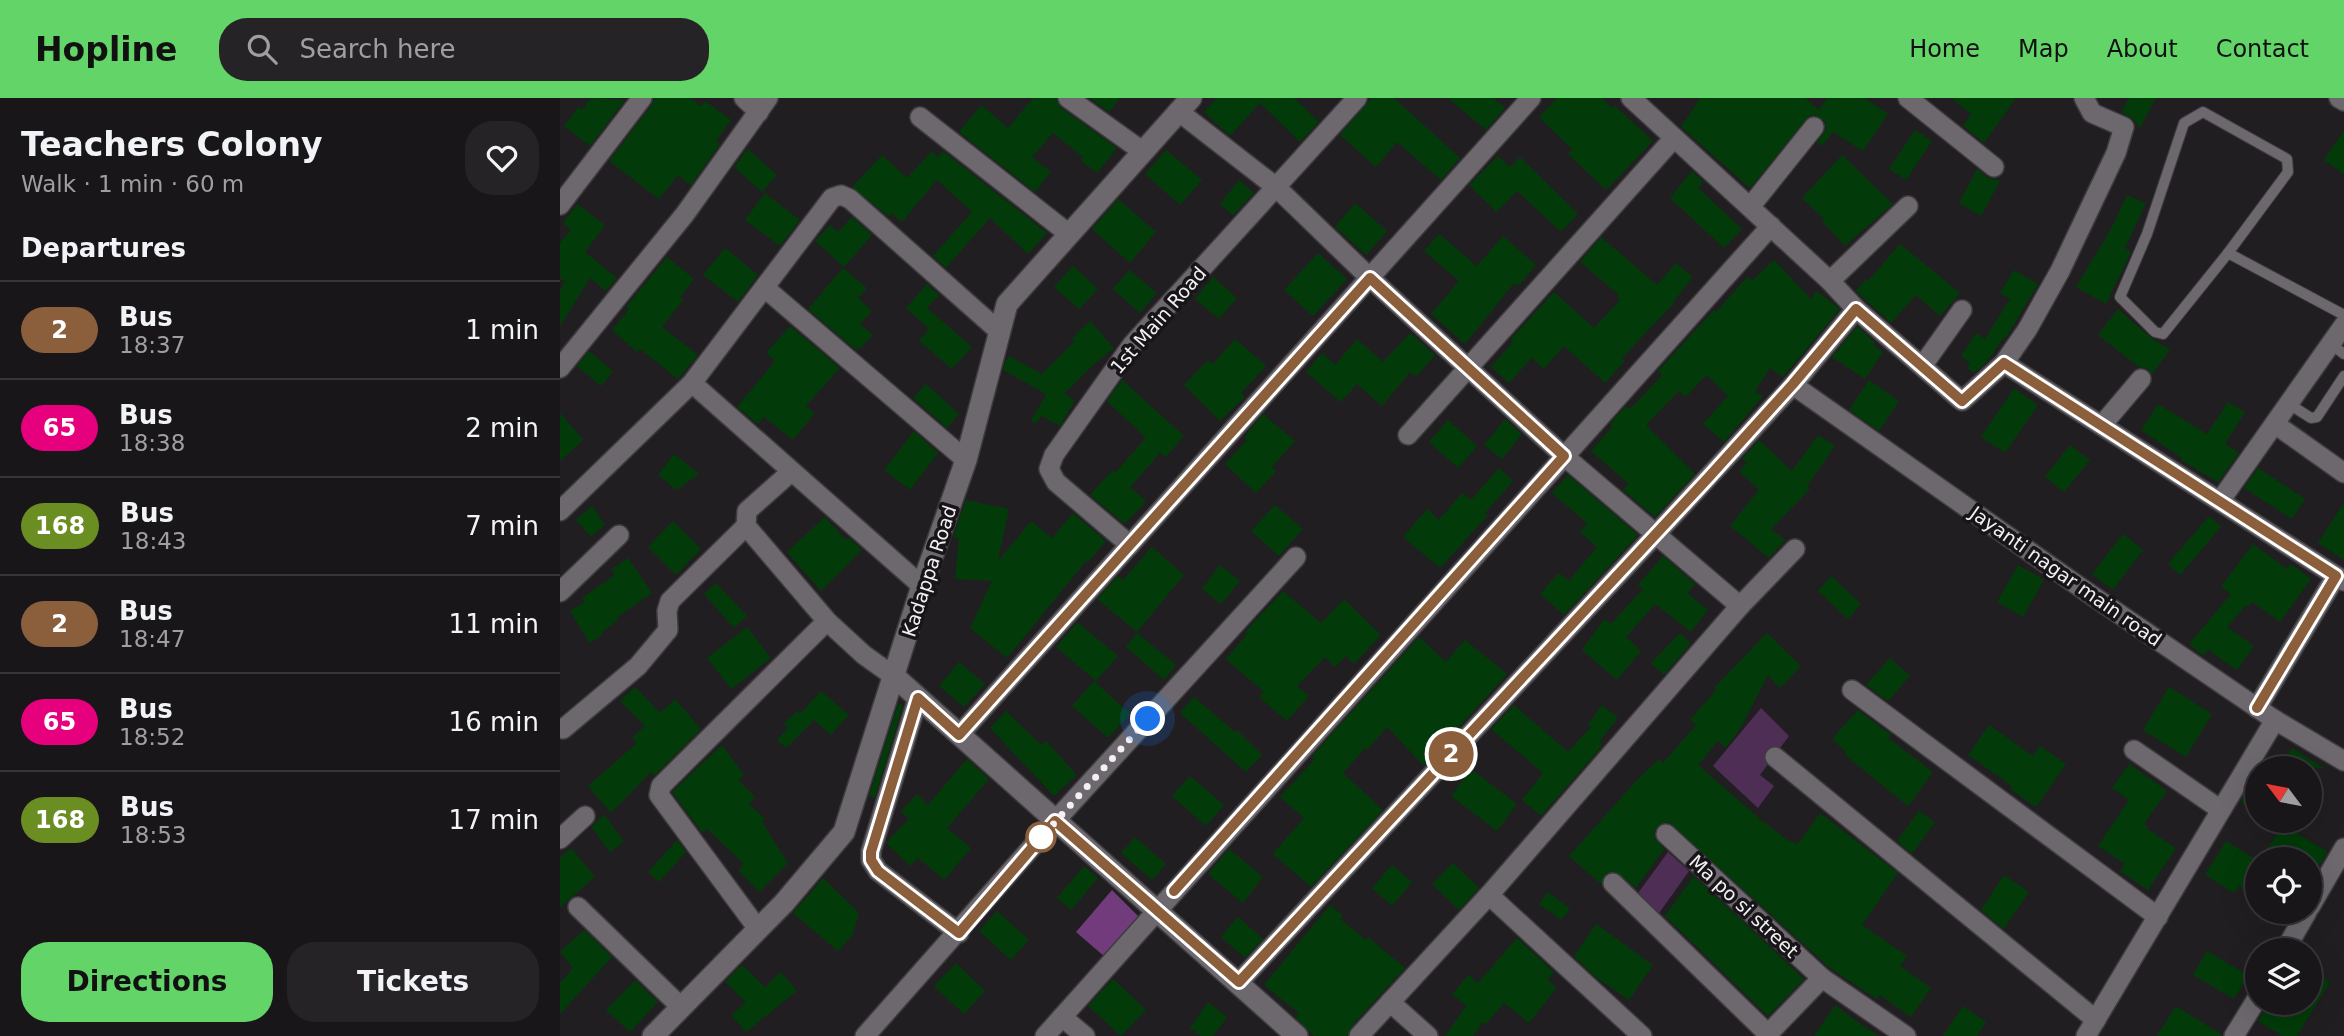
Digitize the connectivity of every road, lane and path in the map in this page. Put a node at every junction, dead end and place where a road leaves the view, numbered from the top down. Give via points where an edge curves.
1 (642, 98) edge
2 (744, 98) edge
3 (1068, 98) edge
4 (1357, 98) edge
5 (1531, 98) edge
6 (1631, 98) edge
7 (1908, 98) edge
8 (2084, 98) edge
9 (2339, 98) edge
10 (2344, 101) edge
11 (764, 105) edge
12 (1185, 105) edge
13 (920, 117) dead end
14 (1814, 127) dead end
15 (1674, 138) junction
16 (1142, 151) junction
17 (1994, 167) dead end
18 (1276, 187) junction
19 (560, 205) edge
20 (1908, 206) dead end
21 (1750, 207) junction
22 (1771, 226) junction
23 (1069, 234) junction
24 (2228, 253) junction
25 (1370, 278) junction
26 (1830, 281) junction
27 (765, 288) junction
28 (1856, 309) junction
29 (1962, 310) dead end
30 (2344, 324) edge
31 (1000, 332) junction
32 (2337, 349) edge
33 (2004, 363) junction
34 (1923, 365) junction
35 (1467, 367) junction
36 (560, 368) edge
37 (2344, 376) edge
38 (2141, 379) dead end
39 (692, 383) junction
40 (1793, 384) junction
41 (2289, 404) junction
42 (2275, 424) junction
43 (2102, 425) junction
44 (1408, 435) dead end
45 (1564, 456) junction
46 (966, 460) junction
47 (791, 472) junction
48 (2344, 473) edge
49 (2220, 501) junction
50 (560, 510) edge
51 (746, 526) junction
52 (1657, 533) junction
53 (619, 535) dead end
54 (1130, 545) junction
55 (1795, 549) dead end
56 (1296, 557) dead end
57 (2340, 578) edge
58 (922, 586) junction
59 (560, 592) edge
60 (1740, 606) junction
61 (827, 621) junction
62 (895, 677) junction
63 (1852, 690) dead end
64 (918, 698) junction
65 (2257, 708) junction
66 (2275, 720) junction
67 (563, 729) dead end
68 (959, 735) junction
69 (2134, 750) dead end
70 (1775, 757) dead end
71 (2344, 761) edge
72 (2221, 810) junction
73 (584, 816) dead end
74 (1055, 821) junction
75 (1666, 834) dead end
76 (560, 839) edge
77 (2344, 848) edge
78 (1613, 883) dead end
79 (2322, 886) edge
80 (1489, 895) junction
81 (578, 907) dead end
82 (1156, 911) junction
83 (2158, 917) junction
84 (758, 929) junction
85 (959, 933) junction
86 (1822, 978) junction
87 (1239, 982) junction
88 (1390, 1002) junction
89 (681, 1007) junction
90 (2247, 1015) edge
91 (1062, 1017) junction
92 (2091, 1028) edge
93 (653, 1036) edge
94 (865, 1036) edge
95 (1045, 1036) edge
96 (1085, 1036) edge
97 (1297, 1036) edge
98 (1359, 1036) edge
99 (1428, 1036) edge
100 (1642, 1036) edge
101 (1906, 1036) edge
102 (2234, 1036) edge

1 - 19 street
2 - 11 street
3 - 16 street
4 - 18 street, 1st Main Road
5 - 25 street
6 - 15 street
7 - 17 street
8 - 33 street via 2092,113 2124,127 2060,271
9 - 10 street
11 - 36 street via 685,214
12 - 16 main road, Kadappa Road
12 - 18 street
13 - 23 street
14 - 21 street
15 - 21 street
15 - 35 street
16 - 23 main road, Kadappa Road
18 - 25 street
18 - 54 street, 1st Main Road via 1132,345 1054,455 1049,469 1056,482
20 - 26 street
21 - 22 street
22 - 26 street
22 - 45 street
23 - 31 main road, Kadappa Road via 1007,304
24 - 24 lane via 2163,334 2155,332 2120,297 2147,234 2184,123 2203,113 2287,159 2288,172
24 - 30 lane
25 - 35 street
25 - 54 street
26 - 28 street
27 - 31 street via 832,198 841,195
27 - 39 street
27 - 46 street
28 - 34 street
28 - 40 street
29 - 34 street
30 - 32 street
31 - 46 main road, Kadappa Road
32 - 41 street
33 - 34 street via 1962,401
33 - 43 street
35 - 44 street
35 - 45 street
37 - 41 lane via 2317,417
38 - 43 street
39 - 47 street
39 - 50 street
40 - 52 street
40 - 65 street, Jayanti nagar main road
41 - 42 street
42 - 48 street
42 - 49 street
43 - 49 street
45 - 52 street
45 - 82 street
46 - 58 main road, Kadappa Road
47 - 51 street via 747,511
47 - 58 street
49 - 57 street
51 - 61 street
51 - 67 street via 670,601 668,630 638,666
52 - 60 street
52 - 87 street
53 - 59 street
54 - 68 street
55 - 60 street
56 - 74 street
57 - 65 street
58 - 62 main road, Kadappa Road
60 - 80 street
61 - 62 street
61 - 84 street via 661,786 659,795
62 - 64 main road
62 - 84 main road, Kadappa Road via 844,832
63 - 83 street
64 - 68 main road
64 - 85 street via 871,860 878,871
65 - 66 street, Jayanti nagar main road
66 - 71 street, Jayanti nagar main road
66 - 72 street
68 - 74 main road
69 - 72 street
70 - 92 street
72 - 83 street
73 - 76 street
74 - 82 main road
74 - 85 street
75 - 86 street, Ma po si street
77 - 79 street
78 - 86 street via 1768,1034
80 - 88 street
80 - 100 street
81 - 89 street
82 - 87 main road
82 - 91 street
83 - 92 street
84 - 89 main road, Kadappa Road
85 - 94 street
86 - 101 street, Ma po si street
87 - 97 main road
88 - 98 street
88 - 99 street
89 - 93 main road, Kadappa Road
90 - 102 street
91 - 95 street
91 - 96 street

